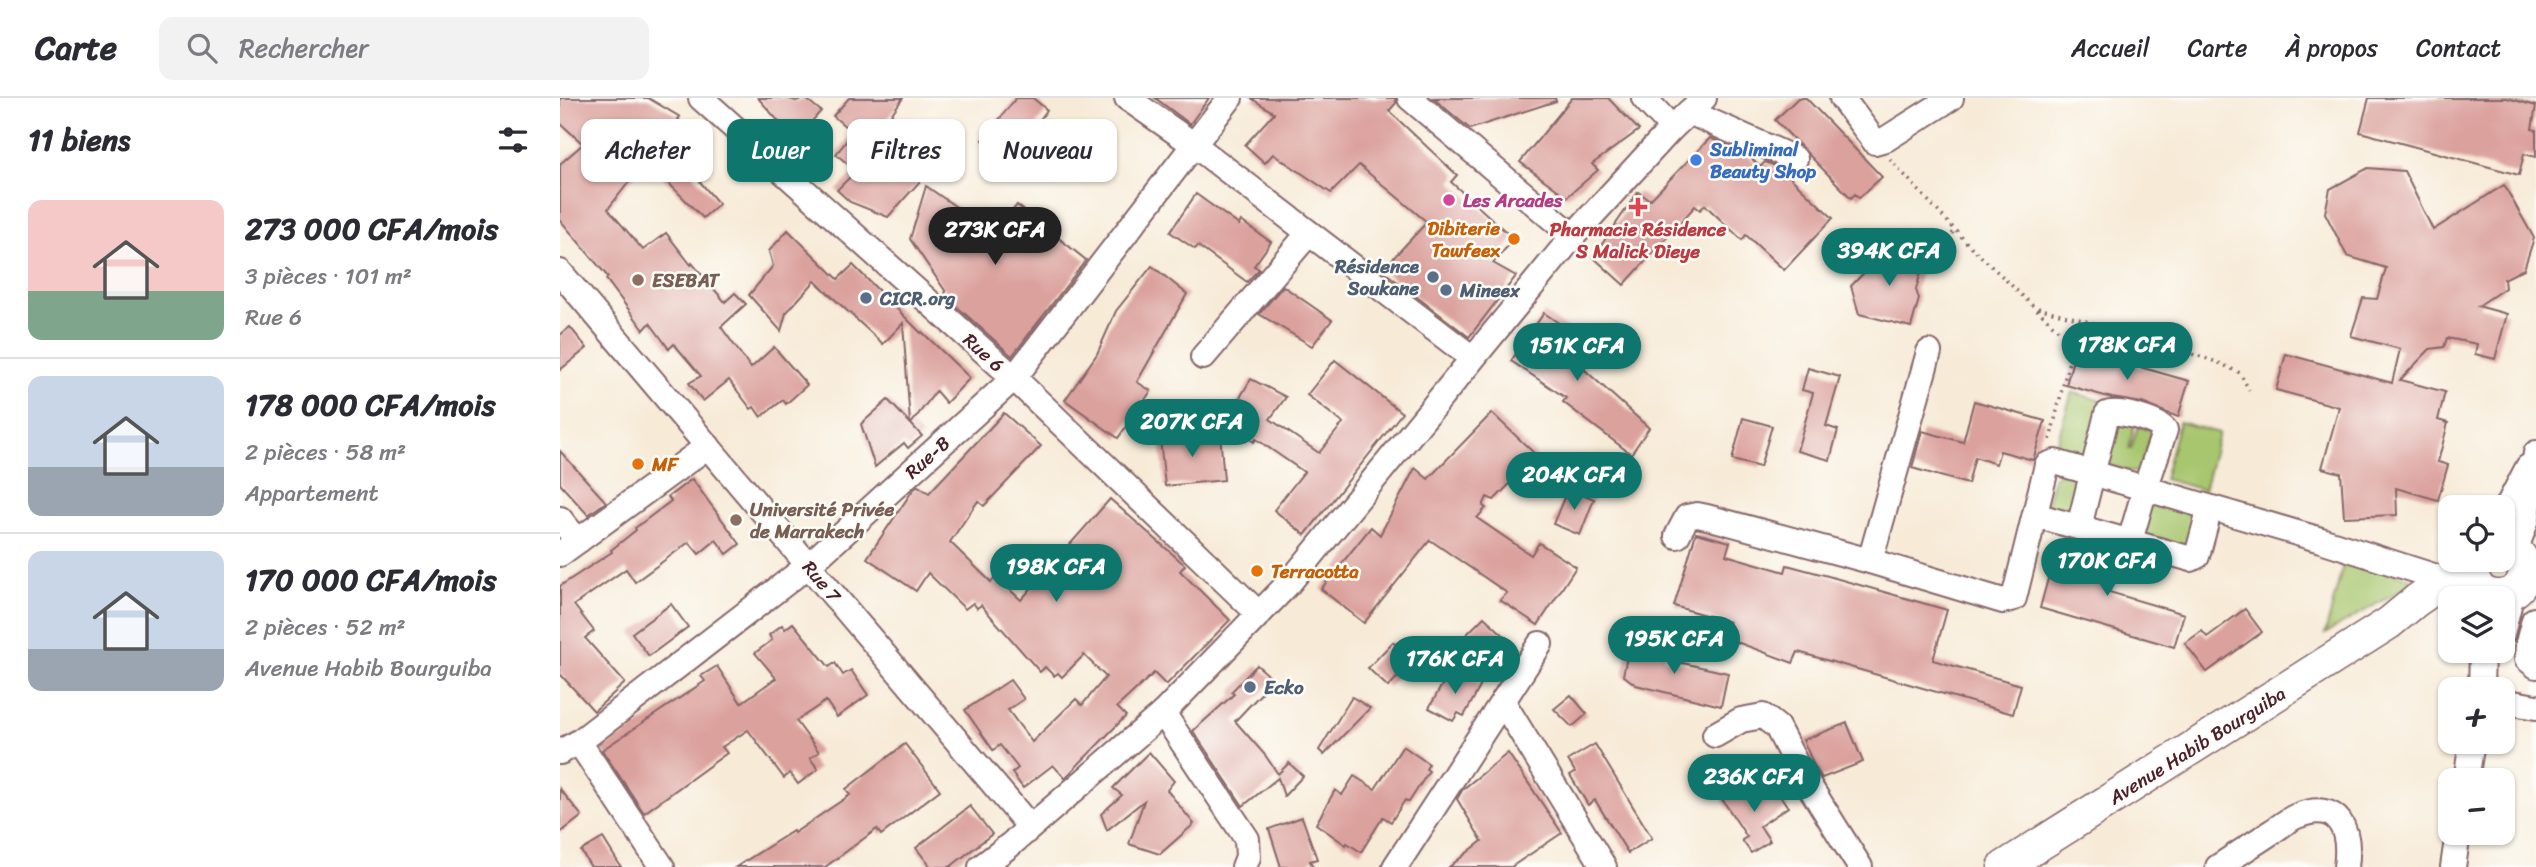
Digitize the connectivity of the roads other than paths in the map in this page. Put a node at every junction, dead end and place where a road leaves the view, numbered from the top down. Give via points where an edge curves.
1 (701, 98) edge
2 (1127, 98) edge
3 (1230, 98) edge
4 (1410, 98) edge
5 (1644, 98) edge
6 (1842, 98) edge
7 (1951, 98) edge
8 (1688, 113) edge
9 (1193, 145) junction
10 (1795, 159) dead end
11 (1309, 233) junction
12 (1573, 236) junction
13 (560, 272) edge
14 (1929, 352) dead end
15 (1203, 357) dead end
16 (1471, 357) junction
17 (1014, 378) junction
18 (708, 446) junction
19 (2536, 452) edge
20 (2094, 474) junction
21 (2145, 489) junction
22 (2514, 495) edge
23 (2210, 508) junction
24 (2035, 515) junction
25 (560, 519) edge
26 (2079, 527) junction
27 (1677, 536) dead end
28 (2130, 541) junction
29 (569, 547) edge
30 (1870, 561) junction
31 (808, 565) junction
32 (2495, 583) edge
33 (1259, 614) junction
34 (2535, 620) edge
35 (1540, 643) dead end
36 (2536, 666) edge
37 (1503, 702) junction
38 (2515, 703) edge
39 (2536, 707) edge
40 (1163, 713) junction
41 (1715, 735) dead end
42 (569, 747) edge
43 (1030, 827) junction
44 (2456, 845) edge
45 (1006, 856) edge
46 (662, 867) edge
47 (981, 867) edge
48 (1244, 867) edge
49 (1395, 867) edge
50 (1604, 867) edge
51 (1860, 867) edge
52 (2004, 867) edge
53 (2218, 867) edge
54 (2346, 867) edge
55 (2453, 867) edge

1 - 17 street, Rue 6
2 - 9 street
3 - 9 street, Rue-B
4 - 12 street
5 - 8 street
6 - 7 street via 1875,142
8 - 10 street
8 - 12 street
9 - 11 street
9 - 17 street, Rue-B
11 - 15 street
11 - 16 street
12 - 16 street
13 - 18 street, Rue 7
14 - 30 street
16 - 33 street
17 - 31 street, Rue-B
17 - 33 street, Rue 6
18 - 29 street
18 - 31 street, Rue 7
19 - 22 street
19 - 32 street via 2527,519
20 - 21 street
20 - 21 street via 2107,414 2159,424 2165,430
20 - 24 street via 2051,462
20 - 26 street
21 - 23 street
21 - 28 street
23 - 28 street via 2195,559
23 - 32 street
24 - 26 street
24 - 30 street via 2010,601
25 - 29 street
26 - 28 street
27 - 30 street via 1687,517 1697,515
31 - 42 street, Rue-B
31 - 43 street, Rue 7
32 - 34 street
32 - 52 main road, Avenue Habib Bourguiba via 2389,624
33 - 40 street
34 - 36 street via 2527,659
35 - 37 street
37 - 49 street
37 - 50 street
38 - 39 street
40 - 43 street
40 - 48 street via 1247,839
41 - 51 street via 1741,720 1763,716 1777,727
42 - 46 street
43 - 45 street
44 - 55 street
45 - 47 street
53 - 54 street via 2296,816 2314,812 2331,815 2347,831

